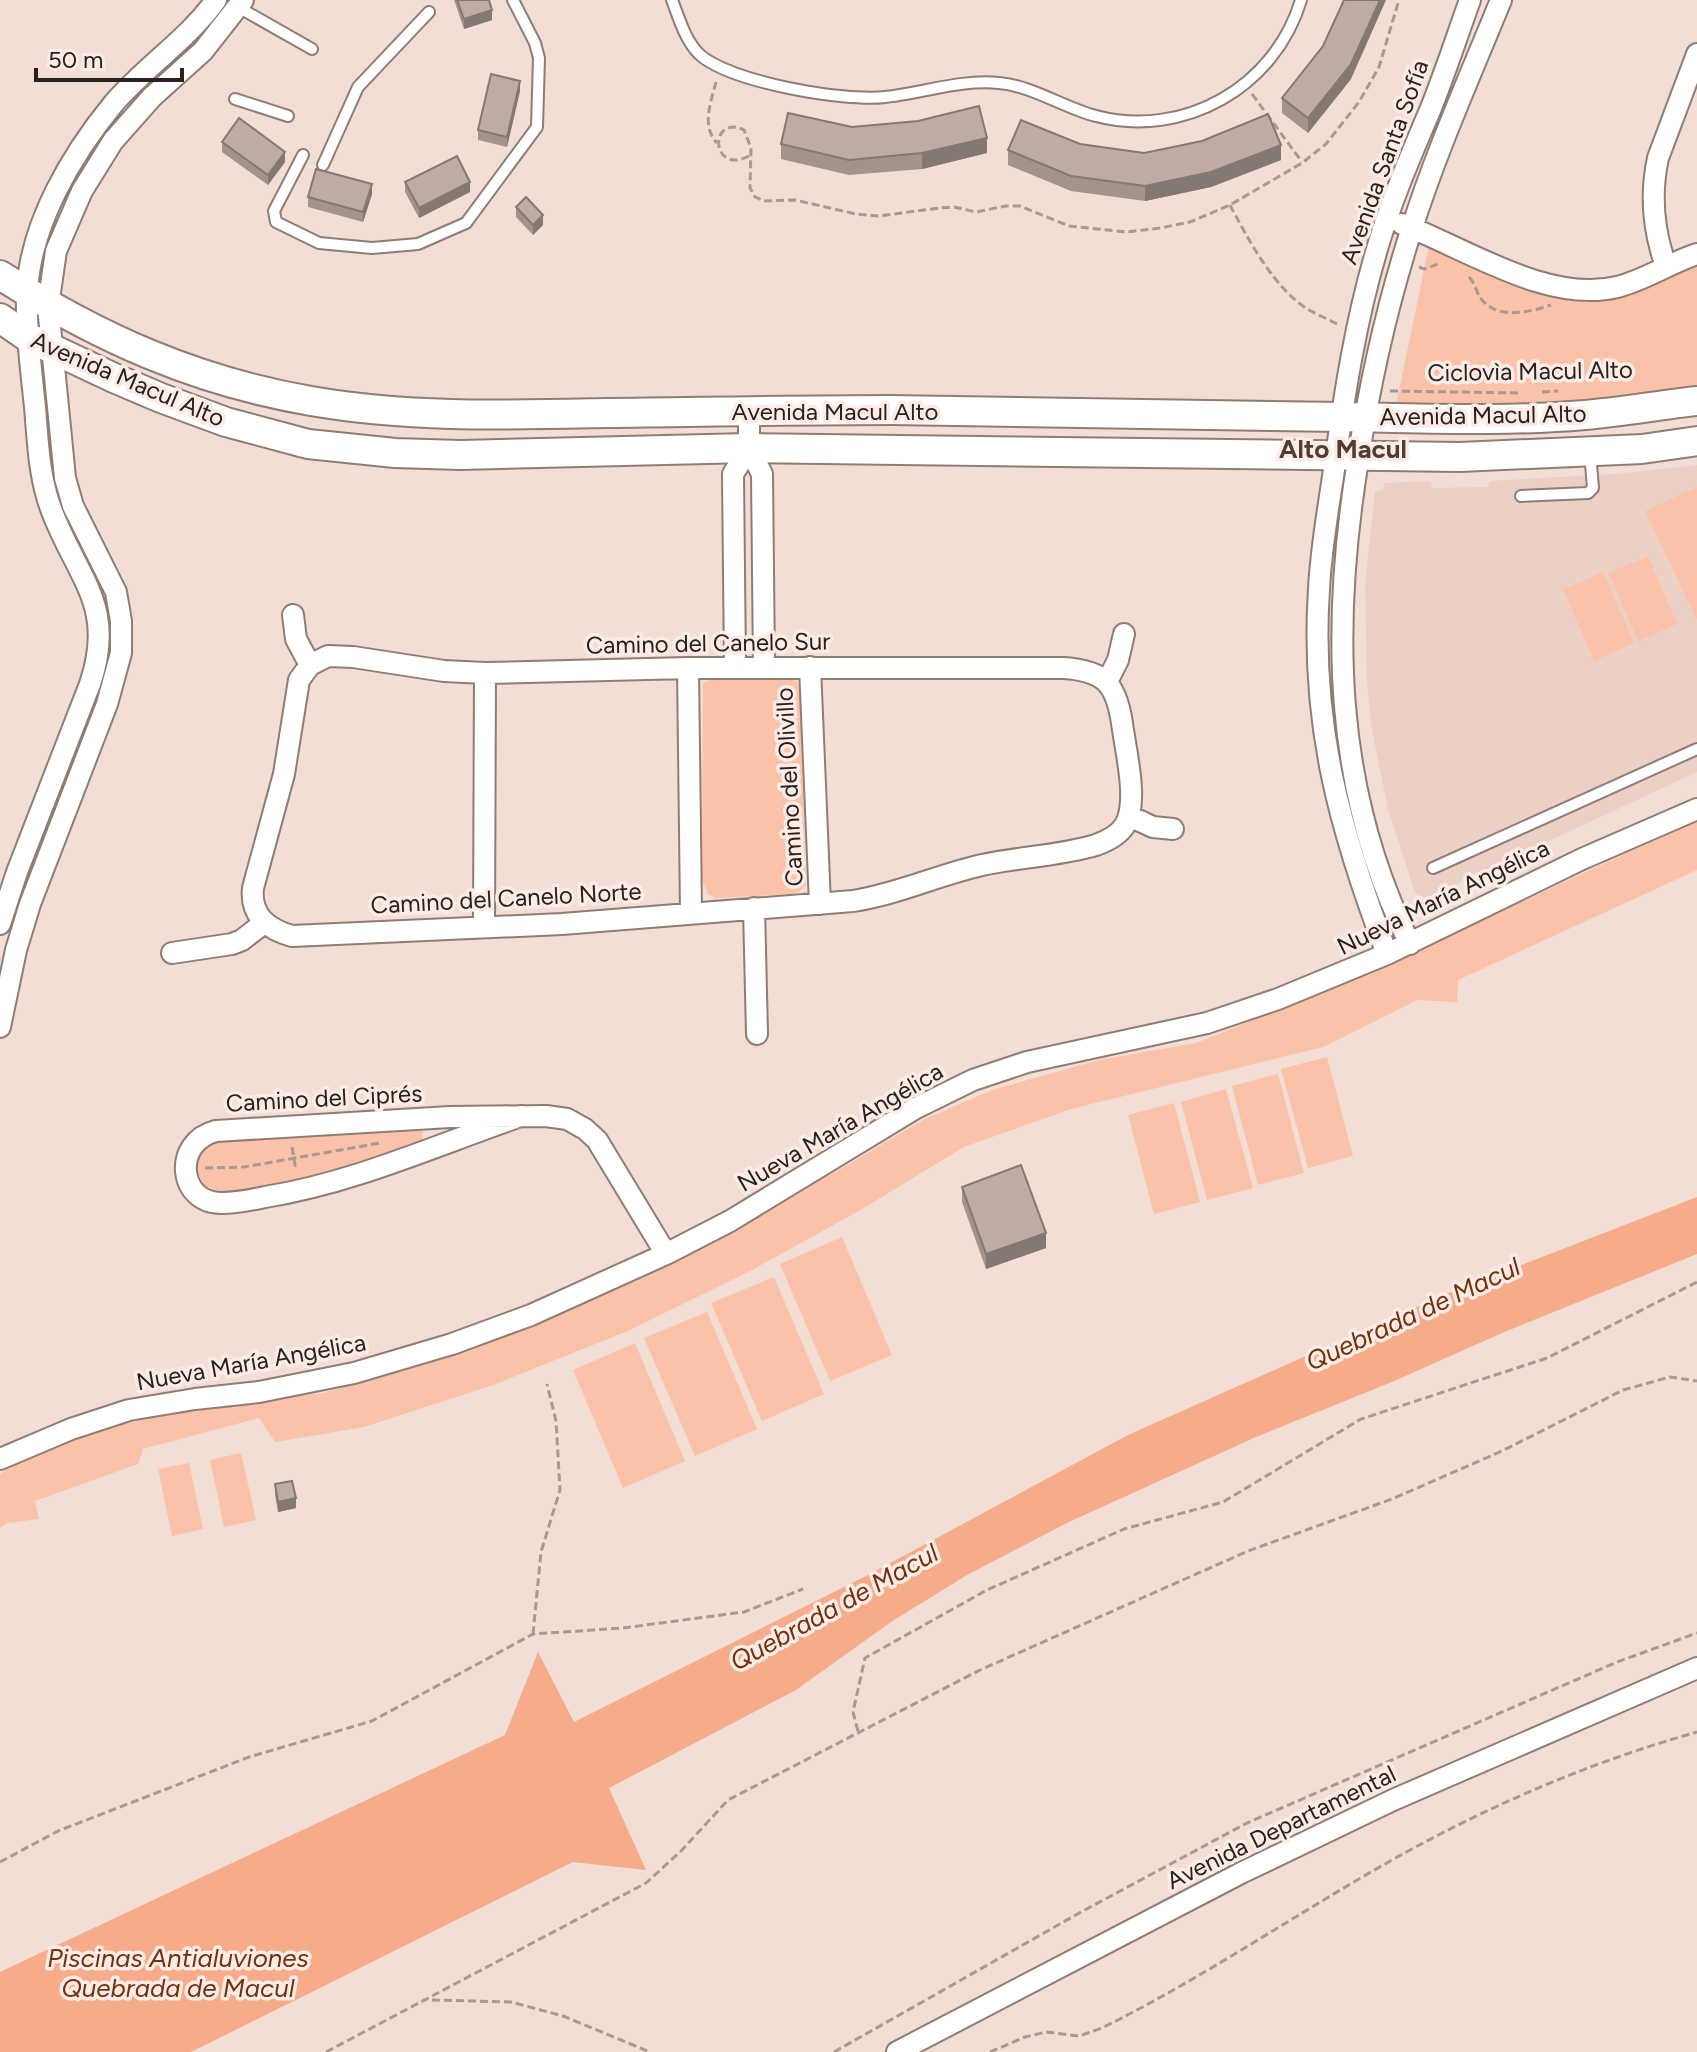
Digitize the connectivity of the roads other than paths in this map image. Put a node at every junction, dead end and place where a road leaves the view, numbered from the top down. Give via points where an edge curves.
1 (216, 0) edge
2 (513, 0) edge
3 (672, 0) edge
4 (1301, 0) edge
5 (1470, 0) edge
6 (1501, 0) edge
7 (241, 4) edge
8 (429, 12) dead end
9 (312, 49) dead end
10 (1697, 54) edge
11 (235, 99) dead end
12 (288, 116) dead end
13 (303, 155) dead end
14 (323, 165) dead end
15 (1387, 218) junction
16 (1412, 228) junction
17 (1697, 254) edge
18 (1666, 266) junction
19 (0, 275) edge
20 (38, 300) junction
21 (0, 318) edge
22 (40, 343) junction
23 (1697, 401) edge
24 (749, 410) junction
25 (1357, 412) junction
26 (1697, 441) edge
27 (749, 448) junction
28 (1590, 452) junction
29 (1347, 454) junction
30 (1521, 496) dead end
31 (293, 615) dead end
32 (1124, 634) dead end
33 (310, 665) junction
34 (764, 667) junction
35 (810, 667) junction
36 (688, 668) junction
37 (735, 668) junction
38 (485, 673) junction
39 (1107, 682) junction
40 (1697, 749) edge
41 (1697, 809) edge
42 (1129, 816) junction
43 (1173, 829) dead end
44 (1433, 868) dead end
45 (8, 873) edge
46 (820, 904) junction
47 (754, 908) junction
48 (691, 912) junction
49 (1, 917) edge
50 (264, 923) junction
51 (484, 927) junction
52 (1410, 944) junction
53 (172, 953) dead end
54 (1387, 954) junction
55 (0, 1027) edge
56 (757, 1034) dead end
57 (521, 1116) junction
58 (666, 1254) junction
59 (0, 1459) edge
60 (1697, 1668) edge
61 (897, 2052) edge

1 - 20 street via 116,101 76,156 35,249
2 - 13 lane via 539,58 537,127 466,223 409,245 319,243 274,217
3 - 4 lane via 693,46 709,62 764,82 846,98 997,83 1021,87 1093,116 1133,122 1193,113 1245,85 1273,56
5 - 15 street, Avenida Santa Sofía
6 - 16 street, Avenida Santa Sofía
7 - 9 lane
7 - 20 street via 203,51 132,118 96,165
8 - 14 lane via 358,87
10 - 18 street via 1654,175 1655,227
11 - 12 lane
15 - 16 street
15 - 25 street, Avenida Santa Sofía via 1355,332
16 - 18 street via 1557,286 1617,287
16 - 25 street, Avenida Santa Sofía
17 - 18 street
19 - 20 street, Avenida Macul Alto
20 - 22 street
20 - 24 street, Avenida Macul Alto via 125,346 170,363 261,390 352,407 487,415
21 - 22 street, Avenida Macul Alto
22 - 27 street, Avenida Macul Alto via 161,398 308,444 425,455
22 - 45 street via 44,487 94,600 100,638 90,684
22 - 55 street via 67,492 116,592 121,653 107,704 30,904
23 - 25 street, Avenida Macul Alto via 1583,415 1446,420
24 - 25 street, Avenida Macul Alto
24 - 27 street
25 - 29 street, Avenida Santa Sofía
26 - 28 street, Avenida Macul Alto
27 - 29 street, Avenida Macul Alto
27 - 34 street via 762,474
27 - 37 street via 733,474
28 - 29 street, Avenida Macul Alto
28 - 30 lane via 1593,488 1588,493
29 - 52 street, Avenida Santa Sofía via 1342,669 1347,729 1362,811
29 - 54 street, Avenida Santa Sofía via 1319,588 1320,700 1338,812
31 - 33 street via 296,639
32 - 39 street
33 - 38 street, Camino del Canelo Sur via 340,656
33 - 50 street via 296,691 284,774 253,888 253,907
34 - 35 street, Camino del Canelo Sur
34 - 37 street, Camino del Canelo Sur
35 - 39 street, Camino del Canelo Sur via 1064,668 1090,671
35 - 46 street, Camino del Olivillo
36 - 37 street, Camino del Canelo Sur
36 - 38 street, Camino del Canelo Sur
36 - 48 street
38 - 51 street
39 - 42 street via 1120,707
40 - 44 lane
41 - 52 street, Nueva María Angélica
42 - 43 street
42 - 46 street, Camino del Canelo Norte via 1118,833 1098,844 981,865 871,898
45 - 49 street
46 - 47 street, Camino del Canelo Norte
47 - 48 street, Camino del Canelo Norte
47 - 56 street
48 - 51 street, Camino del Canelo Norte
50 - 51 street, Camino del Canelo Norte via 292,936
50 - 53 street via 232,944
52 - 54 street, Nueva María Angélica
54 - 58 street, Nueva María Angélica via 1207,1023 1027,1062 973,1080
57 - 57 street, Camino del Ciprés via 205,1134 188,1153 185,1169 198,1194 213,1203 233,1203 366,1171
57 - 58 street, Camino del Ciprés via 567,1119 591,1134
58 - 59 street, Nueva María Angélica via 531,1315 407,1358 307,1384 129,1410
60 - 61 street, Avenida Departamental via 1393,1800

